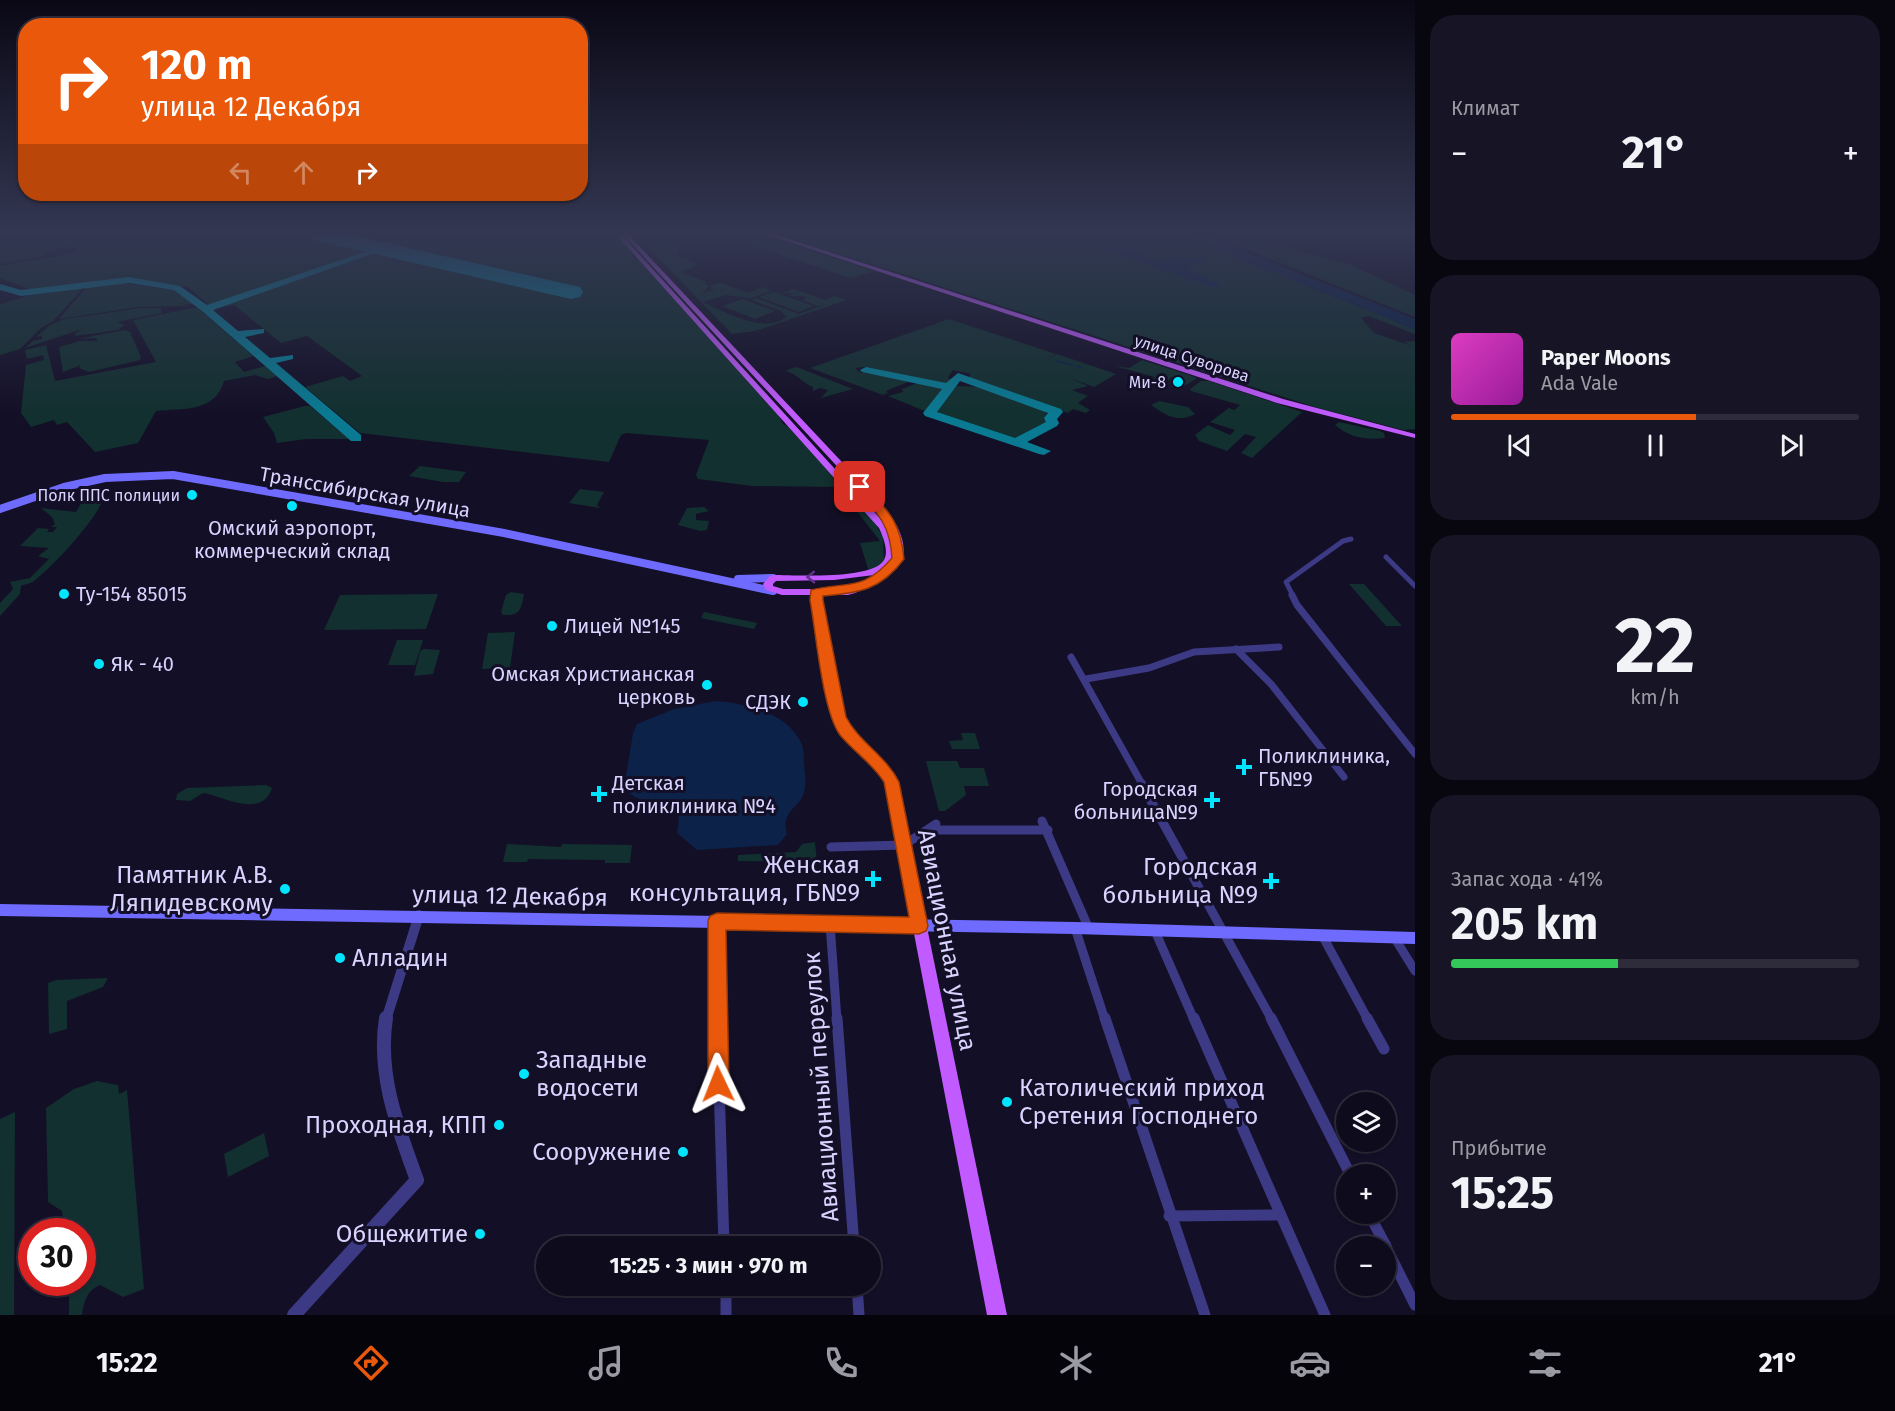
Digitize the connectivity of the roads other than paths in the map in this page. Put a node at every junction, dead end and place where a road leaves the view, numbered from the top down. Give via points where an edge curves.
1 (675, 292) edge
2 (946, 292) edge
3 (769, 395) junction
4 (1415, 436) edge
5 (846, 472) junction
6 (836, 474) junction
7 (0, 509) edge
8 (1351, 539) dead end
9 (1386, 556) dead end
10 (848, 576) junction
11 (773, 578) junction
12 (726, 579) junction
13 (1415, 586) edge
14 (858, 589) junction
15 (773, 591) junction
16 (816, 593) junction
17 (1278, 647) dead end
18 (1236, 649) junction
19 (1071, 657) dead end
20 (1086, 679) junction
21 (1415, 754) edge
22 (1344, 777) dead end
23 (1042, 821) dead end
24 (1048, 830) junction
25 (904, 845) junction
26 (831, 847) dead end
27 (0, 910) edge
28 (418, 915) junction
29 (717, 921) junction
30 (830, 924) junction
31 (919, 926) junction
32 (1075, 928) junction
33 (1089, 929) junction
34 (1155, 931) junction
35 (1225, 932) junction
36 (1322, 935) junction
37 (1394, 937) junction
38 (1415, 938) edge
39 (1415, 971) edge
40 (1384, 1049) dead end
41 (1345, 1164) edge
42 (1280, 1215) junction
43 (1169, 1216) junction
44 (724, 1236) edge
45 (853, 1236) edge
46 (1396, 1267) edge
47 (726, 1296) edge
48 (858, 1296) edge
49 (1415, 1305) edge
50 (294, 1315) edge
51 (726, 1315) edge
52 (859, 1315) edge
53 (997, 1315) edge
54 (1205, 1315) edge
55 (1325, 1315) edge

1 - 3 main road
2 - 4 main road, улица Суворова via 1261,395
3 - 5 main road
3 - 6 main road
5 - 6 main road
5 - 14 main road via 889,519 898,547 893,567
6 - 10 main road via 879,520 890,548 889,561 881,569
7 - 12 main road, Транссибирская улица via 82,480 173,475 436,520
8 - 21 street via 1286,582 1297,605
9 - 13 street
10 -> 11 main road
10 - 14 main road via 859,582
11 - 12 main road
11 - 15 main road via 768,584
12 - 15 main road
14 - 16 main road
15 - 16 main road
16 - 25 main road, Авиационная улица via 838,717 846,731 888,774
17 - 18 street
18 - 20 street via 1194,652 1149,668
18 - 22 street via 1271,684
19 - 20 street
20 - 35 street
23 - 24 street
24 - 25 street via 933,827
24 - 33 street
25 - 26 street
25 - 31 main road, Авиационная улица
27 - 28 main road, улица 12 Декабря
28 - 29 main road, улица 12 Декабря
28 - 50 street via 382,1046 384,1068 417,1180
29 - 30 main road, улица 12 Декабря
29 - 44 street
30 - 31 main road, улица 12 Декабря
30 - 45 street, Авиационный переулок
31 - 32 main road, улица 12 Декабря
31 - 53 main road, Авиационная улица
32 - 33 main road, улица 12 Декабря
32 - 43 street
33 - 34 main road, улица 12 Декабря
34 - 35 main road, улица 12 Декабря
34 - 42 street
35 - 36 main road, улица 12 Декабря
35 - 41 street
36 - 37 main road, улица 12 Декабря
36 - 40 street
37 - 38 main road, улица 12 Декабря
37 - 39 street
42 - 43 street
42 - 55 street
43 - 54 street
46 - 49 street
47 - 51 street
48 - 52 street

